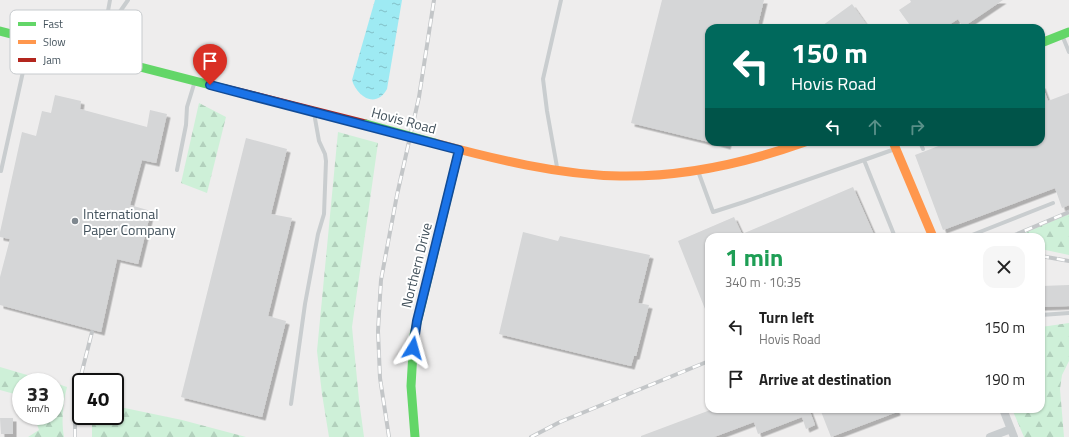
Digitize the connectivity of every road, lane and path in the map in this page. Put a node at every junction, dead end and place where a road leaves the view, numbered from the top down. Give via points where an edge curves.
1 (110, 0) edge
2 (128, 0) edge
3 (561, 0) edge
4 (108, 10) edge
5 (120, 10) edge
6 (0, 31) edge
7 (10, 34) edge
8 (1066, 34) edge
9 (1045, 42) edge
10 (1069, 52) edge
11 (142, 68) edge
12 (22, 74) edge
13 (195, 81) junction
14 (314, 111) junction
15 (793, 146) edge
16 (893, 146) edge
17 (895, 146) edge
18 (459, 150) junction
19 (864, 160) junction
20 (557, 169) junction
21 (177, 170) dead end
22 (697, 170) junction
23 (1, 171) dead end
24 (1053, 203) dead end
25 (893, 233) edge
26 (931, 233) edge
27 (977, 233) edge
28 (1069, 313) edge
29 (1045, 315) edge
30 (291, 404) dead end
31 (1005, 413) edge
32 (1011, 429) junction
33 (415, 437) edge
34 (990, 437) edge
35 (1014, 437) edge

1 - 4 lane
2 - 5 lane
3 - 20 lane via 543,79
6 - 7 street, Hovis Road
8 - 9 street
8 - 10 lane
11 - 13 street, Hovis Road
12 - 23 lane
13 - 14 street, Hovis Road
13 - 21 lane via 186,107 186,125
14 - 18 street, Hovis Road, bridge
14 - 30 lane via 319,141 326,161 324,214 305,304
15 - 22 street, Hovis Road via 750,160
16 - 19 lane
17 - 26 street
18 - 20 street, Hovis Road
18 - 33 street, Northern Drive via 414,334 410,390
19 - 22 lane via 713,212
19 - 25 lane
20 - 22 street, Hovis Road via 619,176
24 - 27 lane
28 - 29 lane
31 - 32 street
32 - 34 street
32 - 35 street

